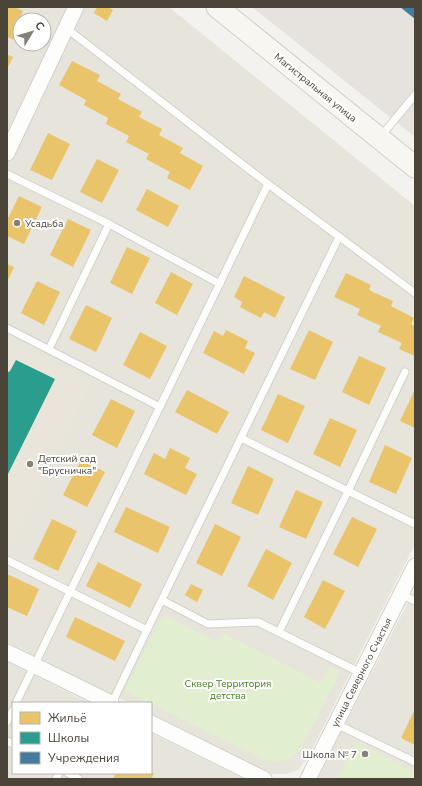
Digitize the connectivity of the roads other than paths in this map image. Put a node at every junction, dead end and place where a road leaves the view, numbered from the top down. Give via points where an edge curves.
1 (76, 7) edge
2 (220, 8) edge
3 (66, 28) junction
4 (415, 95) edge
5 (380, 138) junction
6 (7, 153) edge
7 (415, 167) edge
8 (7, 174) edge
9 (268, 184) junction
10 (108, 224) junction
11 (339, 237) junction
12 (220, 284) junction
13 (415, 293) edge
14 (7, 328) edge
15 (49, 349) junction
16 (405, 372) dead end
17 (160, 407) junction
18 (241, 438) junction
19 (348, 491) junction
20 (415, 524) edge
21 (7, 560) edge
22 (415, 566) edge
23 (72, 592) junction
24 (401, 594) junction
25 (162, 600) junction
26 (415, 601) edge
27 (147, 630) junction
28 (279, 632) junction
29 (7, 652) edge
30 (35, 665) junction
31 (361, 673) junction
32 (16, 702) edge
33 (110, 702) edge
34 (112, 702) edge
35 (12, 712) edge
36 (7, 722) edge
37 (152, 723) edge
38 (336, 724) junction
39 (415, 762) edge
40 (70, 774) edge
41 (79, 779) edge
42 (264, 779) edge
43 (308, 779) edge

1 - 3 street
2 - 5 main road, Магистральная улица
3 - 6 street
3 - 9 lane
4 - 5 lane
5 - 7 main road, Магистральная улица
8 - 10 lane
9 - 11 lane
9 - 12 lane
10 - 12 lane
10 - 15 lane
11 - 13 lane
11 - 18 lane
12 - 17 lane
14 - 15 lane
15 - 17 lane
16 - 19 lane
17 - 23 lane
18 - 19 lane
18 - 25 lane
19 - 20 lane
19 - 28 lane
21 - 23 lane
22 - 24 street, улица Северного Счастья
23 - 27 lane
23 - 30 lane
24 - 26 lane
24 - 31 street, улица Северного Счастья
25 - 27 lane
25 - 28 lane via 208,624 258,622
27 - 34 lane
28 - 31 lane
29 - 30 street
30 - 32 lane
30 - 33 street
31 - 38 street, улица Северного Счастья
35 - 36 lane
37 - 42 street
38 - 39 lane
38 - 43 street, улица Северного Счастья
40 - 41 lane

